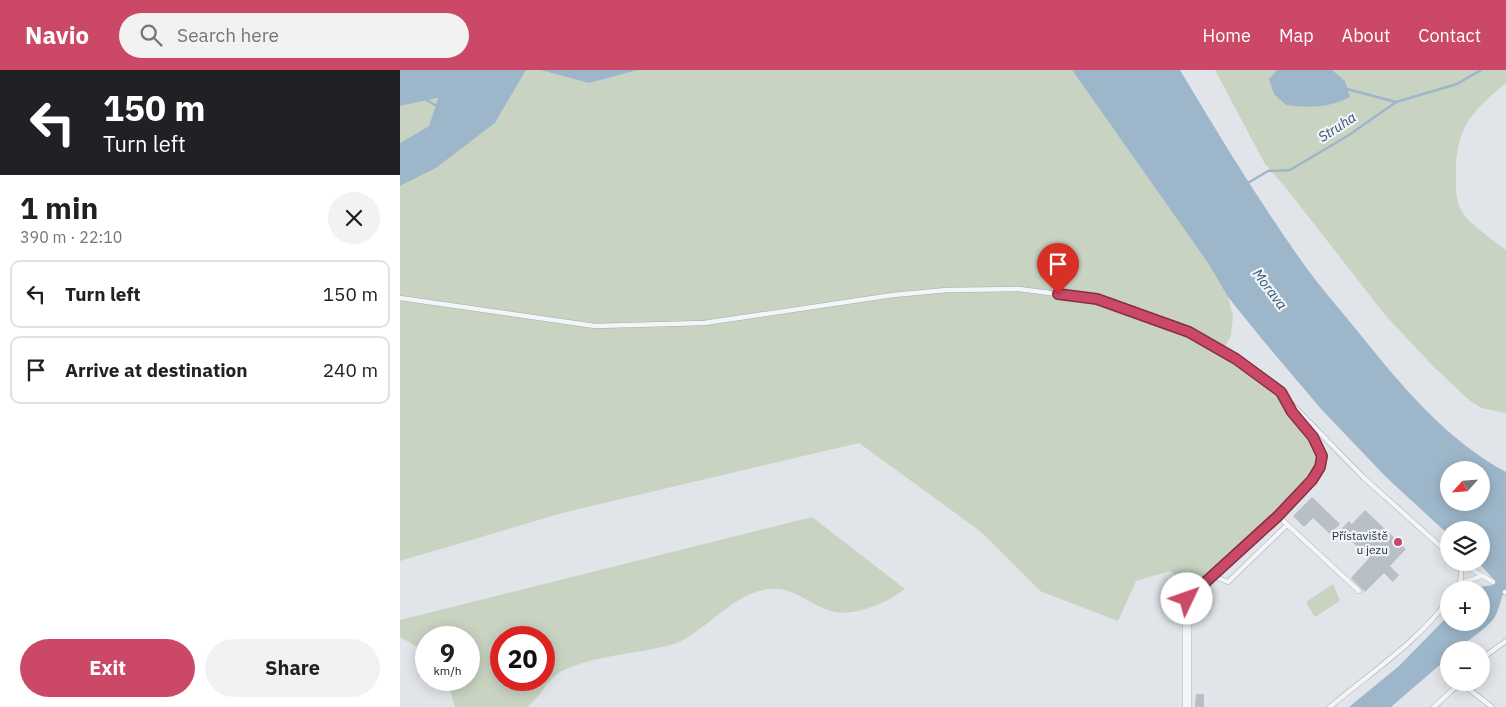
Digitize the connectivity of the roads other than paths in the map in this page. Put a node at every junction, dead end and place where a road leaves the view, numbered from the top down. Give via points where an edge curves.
1 (400, 298) edge
2 (1281, 392) junction
3 (1278, 516) junction
4 (1288, 525) junction
5 (1440, 546) edge
6 (1473, 571) edge
7 (1213, 576) junction
8 (1482, 576) junction
9 (1467, 581) edge
10 (1493, 582) dead end
11 (1359, 591) dead end
12 (1187, 599) joint
13 (1440, 611) edge
14 (1506, 641) edge
15 (1490, 653) edge
16 (1451, 691) edge
17 (1472, 691) edge
18 (1187, 707) edge
19 (1330, 707) edge
20 (1434, 707) edge
21 (1492, 707) edge

1 - 2 lane via 596,326 641,326 704,323 902,294 1020,289 1097,299 1189,332 1236,359
2 - 3 lane via 1292,412 1313,437 1322,456 1312,480
2 - 5 lane via 1363,477
3 - 4 lane
3 - 7 lane
4 - 7 lane via 1228,582
4 - 11 lane
6 - 8 lane
7 - 12 lane
8 - 9 lane
8 - 10 lane
12 - 18 street
13 - 19 lane via 1399,652
14 - 15 lane
16 - 20 lane
17 - 21 lane

